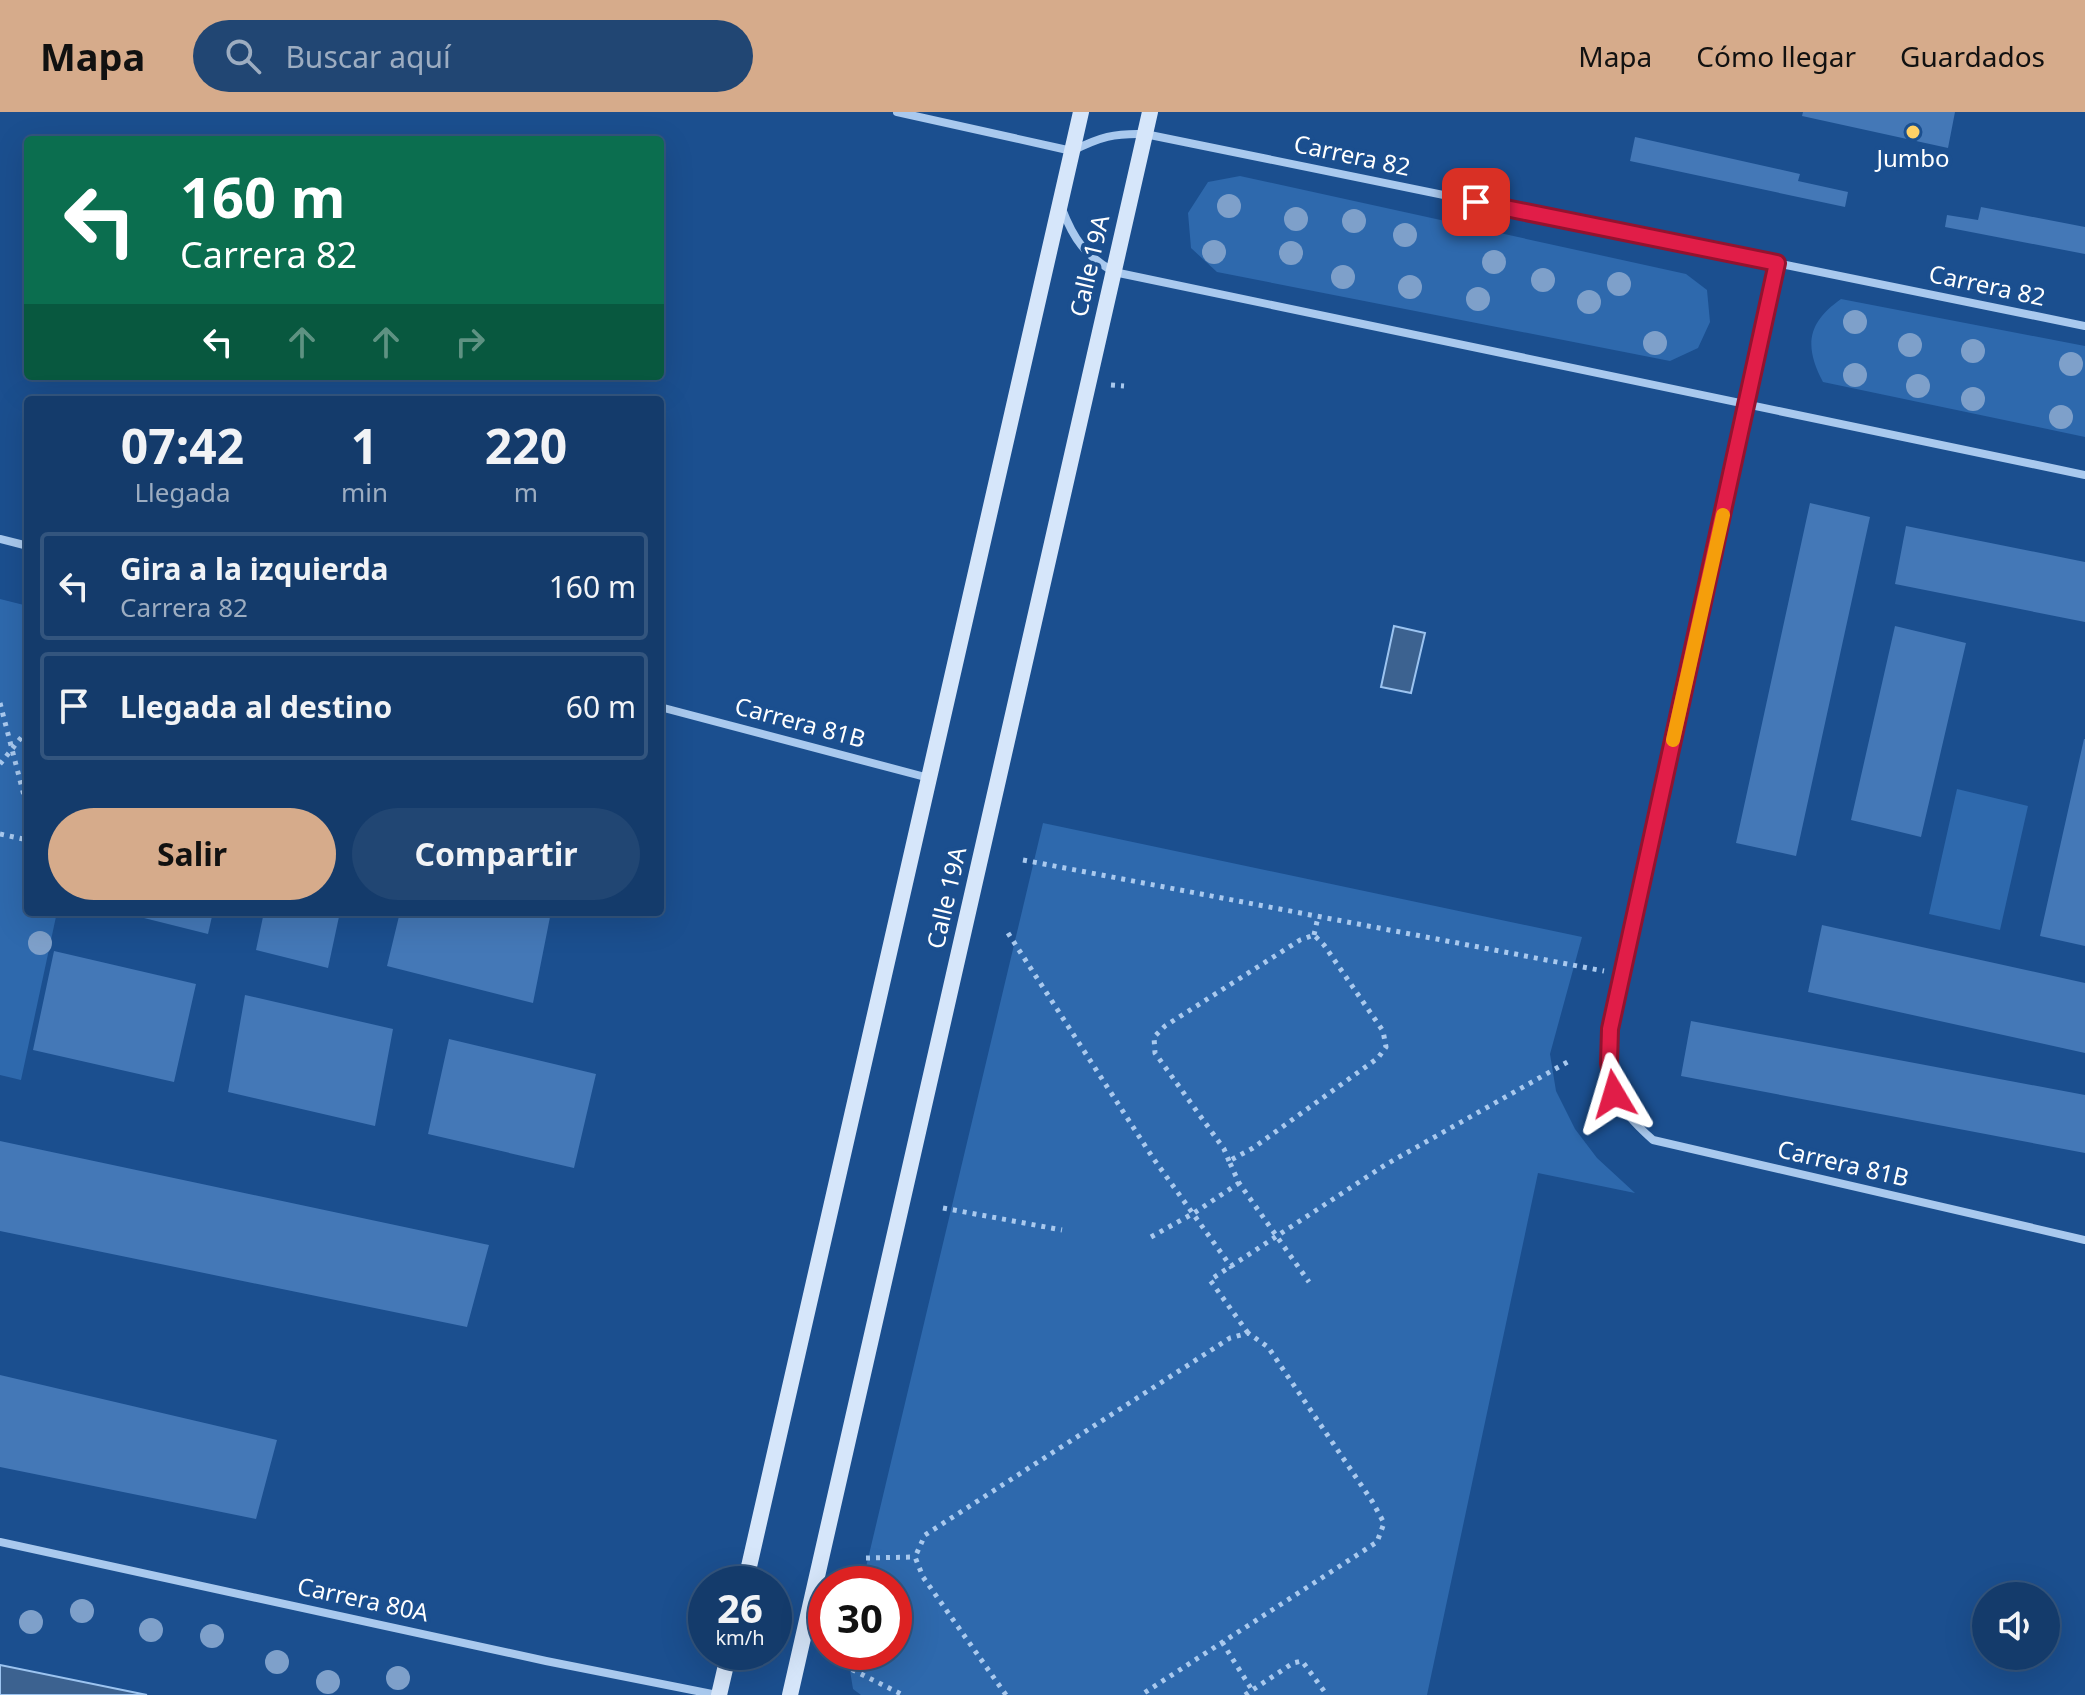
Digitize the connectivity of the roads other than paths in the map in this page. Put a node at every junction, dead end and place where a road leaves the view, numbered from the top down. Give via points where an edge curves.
1 (897, 112) edge
2 (1081, 112) edge
3 (1150, 112) edge
4 (1145, 134) junction
5 (1072, 151) junction
6 (1060, 205) junction
7 (1777, 263) junction
8 (1114, 272) junction
9 (2085, 326) edge
10 (1747, 404) junction
11 (2085, 475) edge
12 (0, 539) edge
13 (24, 545) edge
14 (664, 708) edge
15 (929, 778) junction
16 (2085, 1240) edge
17 (0, 1542) edge
18 (749, 1566) edge
19 (724, 1670) edge
20 (718, 1695) edge
21 (790, 1695) edge

1 - 5 street
2 - 5 street, Calle 19A
3 - 4 street, Calle 19A
4 - 5 street, Carrera 82 via 1096,138
4 - 7 street, Carrera 82
4 - 8 street, Calle 19A
5 - 6 street, Calle 19A
6 - 8 street via 1080,246
6 - 15 street, Calle 19A
7 - 9 street, Carrera 82
7 - 10 street
8 - 10 street
8 - 21 street, Calle 19A
10 - 11 street
10 - 16 street, Carrera 81B via 1610,1029 1614,1094 1630,1120 1653,1140
12 - 13 street
14 - 15 street, Carrera 81B
15 - 18 street, Calle 19A
17 - 20 street, Carrera 80A
19 - 20 street

